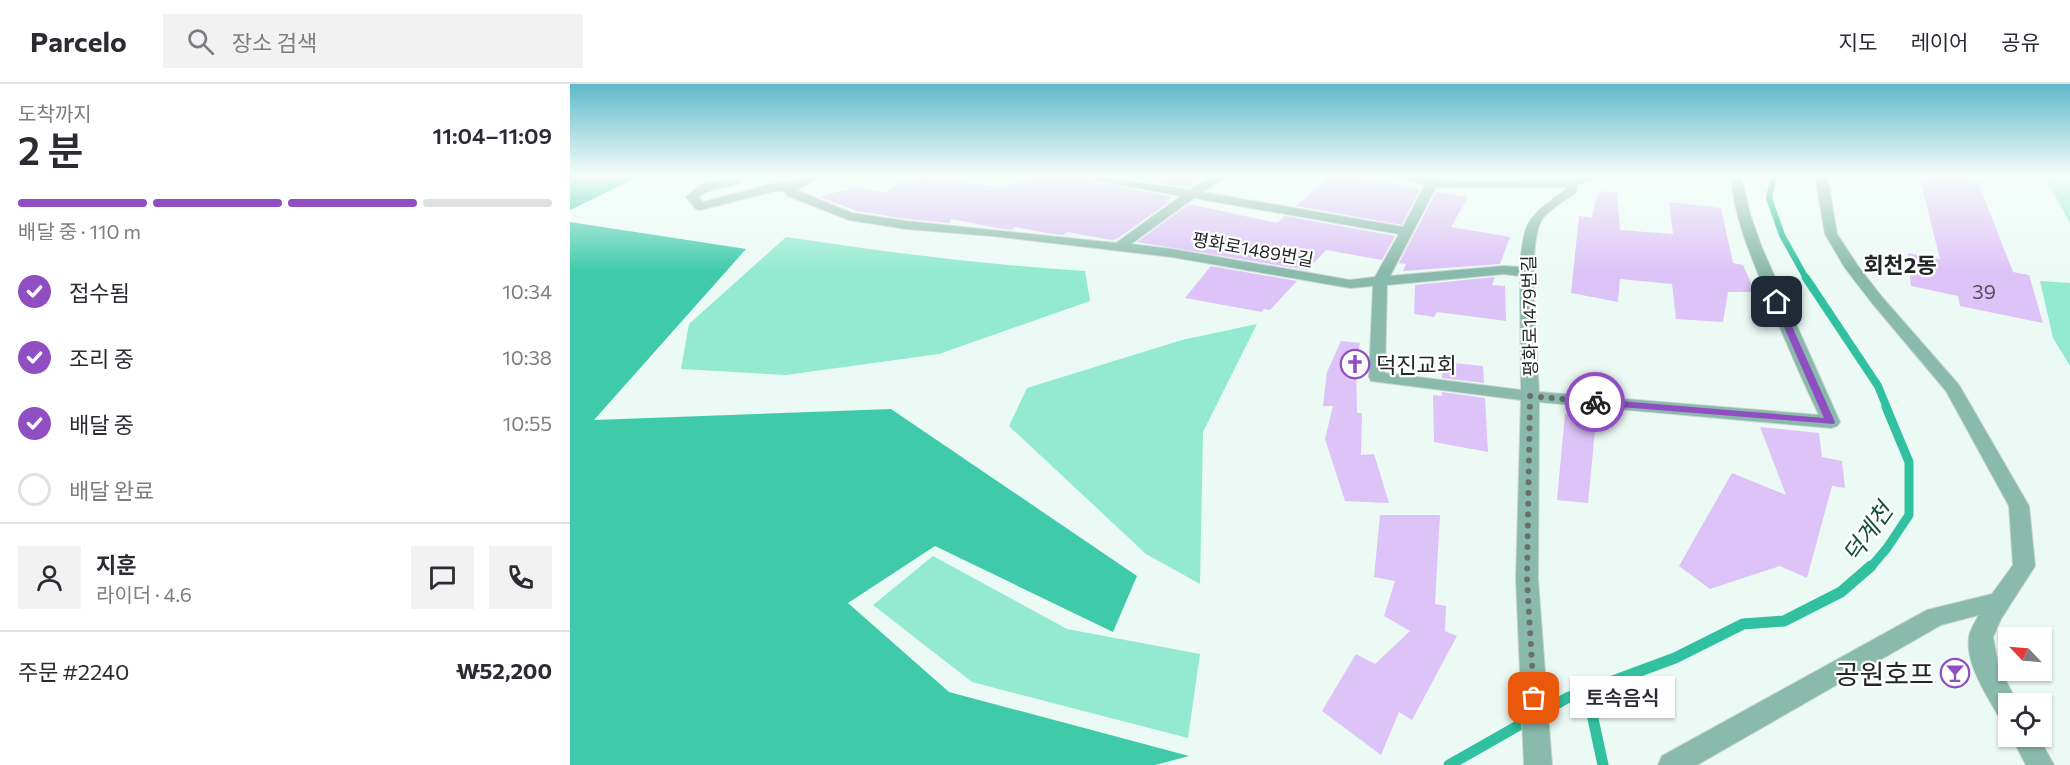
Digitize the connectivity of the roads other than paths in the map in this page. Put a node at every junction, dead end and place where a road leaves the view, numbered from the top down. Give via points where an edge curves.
1 (826, 207) edge
2 (1174, 207) edge
3 (1274, 207) edge
4 (1419, 207) edge
5 (1550, 207) edge
6 (1742, 207) edge
7 (1826, 207) edge
8 (1406, 231) junction
9 (1120, 246) junction
10 (1527, 272) junction
11 (1380, 281) junction
12 (1530, 396) junction
13 (2000, 601) junction
14 (1999, 693) edge
15 (1537, 753) edge
16 (1672, 765) edge

1 - 9 street, 평화로1489번길 via 849,216 906,225
2 - 9 street, 평화로1489번길
3 - 8 street
4 - 8 street
5 - 10 street, 평화로1479번길 via 1537,217 1529,240
6 - 12 street, 평화로1479번길 via 1792,340 1831,422
7 - 13 street via 1831,234 1841,251 1953,389 2019,506 2024,566
8 - 11 street
9 - 11 street, 평화로1489번길 via 1350,284
10 - 11 street, 평화로1489번길 via 1504,270
10 - 12 street, 평화로1479번길
11 - 12 street via 1377,377
12 - 15 street, 평화로1479번길 via 1527,579
13 - 14 street via 1981,636 1987,672
13 - 16 street via 1935,617

